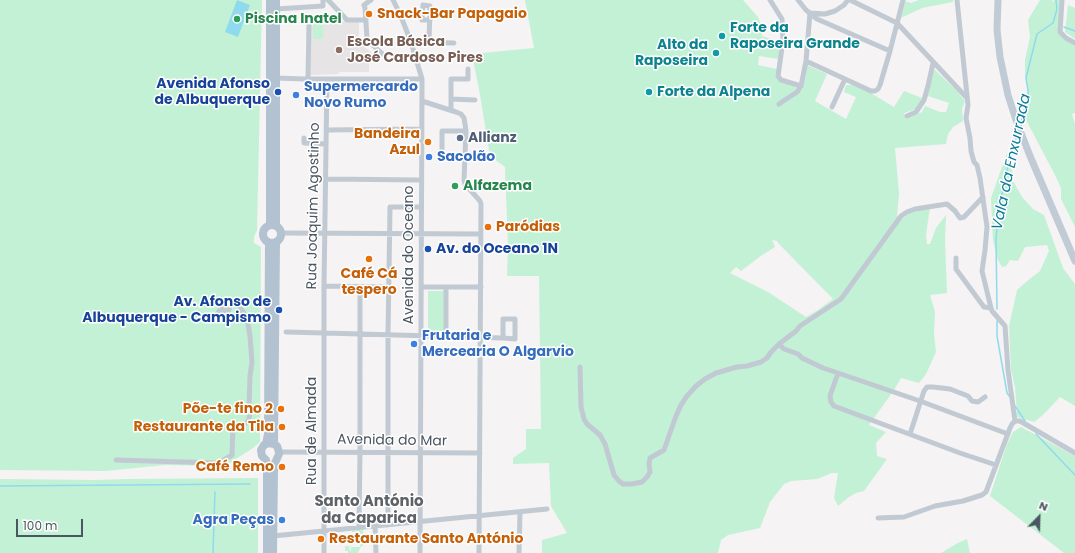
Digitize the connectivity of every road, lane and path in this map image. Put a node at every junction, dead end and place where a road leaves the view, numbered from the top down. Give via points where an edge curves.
1 (270, 0) edge
2 (276, 0) edge
3 (323, 0) edge
4 (328, 0) edge
5 (359, 0) edge
6 (371, 0) edge
7 (393, 0) edge
8 (770, 0) edge
9 (798, 0) edge
10 (849, 0) edge
11 (903, 0) edge
12 (957, 0) edge
13 (998, 0) edge
14 (1062, 0) edge
15 (423, 3) edge
16 (364, 5) junction
17 (276, 9) junction
18 (810, 13) junction
19 (366, 20) junction
20 (898, 23) junction
21 (309, 24) dead end
22 (411, 42) junction
23 (429, 43) junction
24 (454, 43) dead end
25 (1075, 43) edge
26 (890, 50) junction
27 (385, 56) dead end
28 (806, 61) junction
29 (934, 63) junction
30 (468, 69) dead end
31 (276, 78) junction
32 (422, 79) junction
33 (845, 79) junction
34 (308, 80) junction
35 (327, 80) junction
36 (801, 86) junction
37 (967, 98) junction
38 (451, 99) junction
39 (475, 100) dead end
40 (422, 101) junction
41 (779, 104) dead end
42 (832, 106) dead end
43 (451, 110) junction
44 (907, 116) dead end
45 (422, 129) junction
46 (327, 130) junction
47 (466, 131) junction
48 (304, 138) dead end
49 (326, 144) junction
50 (442, 159) dead end
51 (327, 179) junction
52 (421, 180) junction
53 (983, 197) junction
54 (421, 207) junction
55 (273, 226) junction
56 (281, 234) junction
57 (326, 234) junction
58 (390, 234) junction
59 (422, 234) junction
60 (480, 234) junction
61 (273, 243) junction
62 (956, 258) dead end
63 (1075, 261) edge
64 (324, 286) junction
65 (360, 287) junction
66 (389, 287) junction
67 (422, 287) junction
68 (446, 287) junction
69 (481, 287) junction
70 (991, 308) junction
71 (215, 319) dead end
72 (286, 332) dead end
73 (324, 333) junction
74 (359, 334) junction
75 (388, 335) junction
76 (421, 336) junction
77 (446, 337) junction
78 (481, 338) junction
79 (503, 338) junction
80 (779, 344) junction
81 (580, 367) dead end
82 (838, 373) junction
83 (985, 397) dead end
84 (920, 402) junction
85 (1016, 421) junction
86 (910, 434) junction
87 (1008, 434) junction
88 (270, 444) junction
89 (323, 452) junction
90 (360, 452) junction
91 (388, 452) junction
92 (420, 453) junction
93 (480, 453) junction
94 (1075, 453) edge
95 (278, 454) junction
96 (116, 460) dead end
97 (266, 460) junction
98 (996, 465) junction
99 (547, 509) dead end
100 (520, 512) junction
101 (479, 516) junction
102 (878, 518) dead end
103 (420, 521) junction
104 (388, 525) junction
105 (375, 526) junction
106 (359, 527) junction
107 (324, 531) junction
108 (273, 536) junction
109 (267, 553) edge
110 (273, 553) edge
111 (324, 553) edge
112 (376, 553) edge
113 (420, 553) edge
114 (479, 553) edge
115 (519, 553) edge

1 - 55 main road
2 - 17 main road
3 - 17 street via 323,6
4 - 19 street via 347,20
5 - 16 street
6 - 16 street
7 - 22 street, Avenida do Oceano
8 - 36 street via 782,19 784,41 778,76 781,80
9 - 18 street
10 - 18 street via 844,6 825,14
10 - 20 street
11 - 20 street
12 - 37 street
13 - 63 main road via 1000,57 1008,95 1024,142
14 - 25 street via 1060,32
15 - 23 street via 430,6
16 - 19 street
17 - 31 main road
18 - 26 street via 817,19
18 - 28 street
19 - 27 street via 368,41
20 - 26 street
20 - 29 street
21 - 34 street
22 - 23 street
22 - 32 street, Avenida do Oceano
23 - 24 street
26 - 33 street via 880,85 875,91
28 - 33 street
28 - 36 street
29 - 37 street
29 - 44 street via 924,100 916,112
30 - 38 street via 468,79 451,79
31 - 34 street
31 - 55 main road
32 - 35 street
32 - 40 street, Avenida do Oceano
33 - 42 street
34 - 35 street
35 - 46 street, Rua Joaquim Agostinho
36 - 41 street via 797,92
37 - 53 street via 966,118 971,151 977,165
38 - 39 street
38 - 43 street
40 - 43 street
40 - 45 street, Avenida do Oceano
43 - 47 street via 464,118
45 - 46 street
45 - 52 street, Avenida do Oceano
46 - 49 street, Rua Joaquim Agostinho
47 - 50 street via 442,131
47 - 60 street via 464,180 480,200
48 - 49 street via 304,143
49 - 51 street, Rua Joaquim Agostinho
51 - 52 street
51 - 57 street, Rua Joaquim Agostinho
52 - 54 street, Avenida do Oceano
53 - 70 street via 988,226 982,271
53 - 80 street via 960,218 947,204 915,209 901,216 841,299 800,326
54 - 58 street via 390,207
54 - 59 street, Avenida do Oceano
55 - 56 main road via 278,228
55 - 61 main road via 264,229 262,235 264,240
56 - 57 street
56 - 61 main road via 279,241
57 - 58 street
57 - 64 street, Rua Joaquim Agostinho
58 - 59 street
58 - 66 street
59 - 60 street
59 - 67 street, Avenida do Oceano
60 - 69 street
61 - 88 main road via 268,434
62 - 70 street via 956,269 984,307
64 - 65 street
64 - 73 street, Rua Joaquim Agostinho
65 - 66 street
65 - 74 street
66 - 75 street
67 - 68 street
67 - 76 street, Avenida do Oceano
68 - 69 street
68 - 77 street
69 - 78 street
70 - 85 street via 1005,326 1008,370
71 - 96 street via 218,311 238,299 239,306 248,318 252,362 250,414 248,422 233,425 232,455 219,462
72 - 73 street
73 - 74 street
73 - 89 street, Rua de Almada
74 - 75 street
74 - 90 street
75 - 76 street
75 - 91 street
76 - 77 street
76 - 92 street, Avenida do Oceano
77 - 78 street
78 - 79 street
78 - 93 street
79 - 79 street via 515,338 515,319 503,319
80 - 81 street via 760,362 716,373 696,386 681,405 664,450 650,458 650,472 647,478 632,484 623,484 614,475 605,444 584,419 581,407
80 - 82 street via 809,362
82 - 84 street
82 - 86 street via 830,396 834,406
83 - 84 street via 978,402 972,401 968,396 950,389 933,386 924,391
84 - 86 street
84 - 87 street
85 - 87 street
85 - 94 street
86 - 98 street
87 - 98 street
88 - 95 main road via 277,446
88 - 97 main road via 261,450
89 - 90 street, Avenida do Mar
89 - 95 street, Avenida do Mar
89 - 107 street, Rua de Almada
90 - 91 street, Avenida do Mar
90 - 106 street
91 - 92 street, Avenida do Mar
91 - 104 street
92 - 93 street, Avenida do Mar
92 - 103 street, Avenida do Oceano
93 - 101 street
95 - 97 main road via 273,460
95 - 108 main road via 274,468
97 - 109 main road
98 - 102 street via 986,492 982,495 935,506 904,518
99 - 100 street
100 - 101 street
100 - 115 street
101 - 103 street
101 - 114 street
103 - 104 street
103 - 113 street, Avenida do Oceano
104 - 105 street
105 - 106 street
105 - 112 street
106 - 107 street
107 - 108 street
107 - 111 street, Rua de Almada
108 - 110 main road

